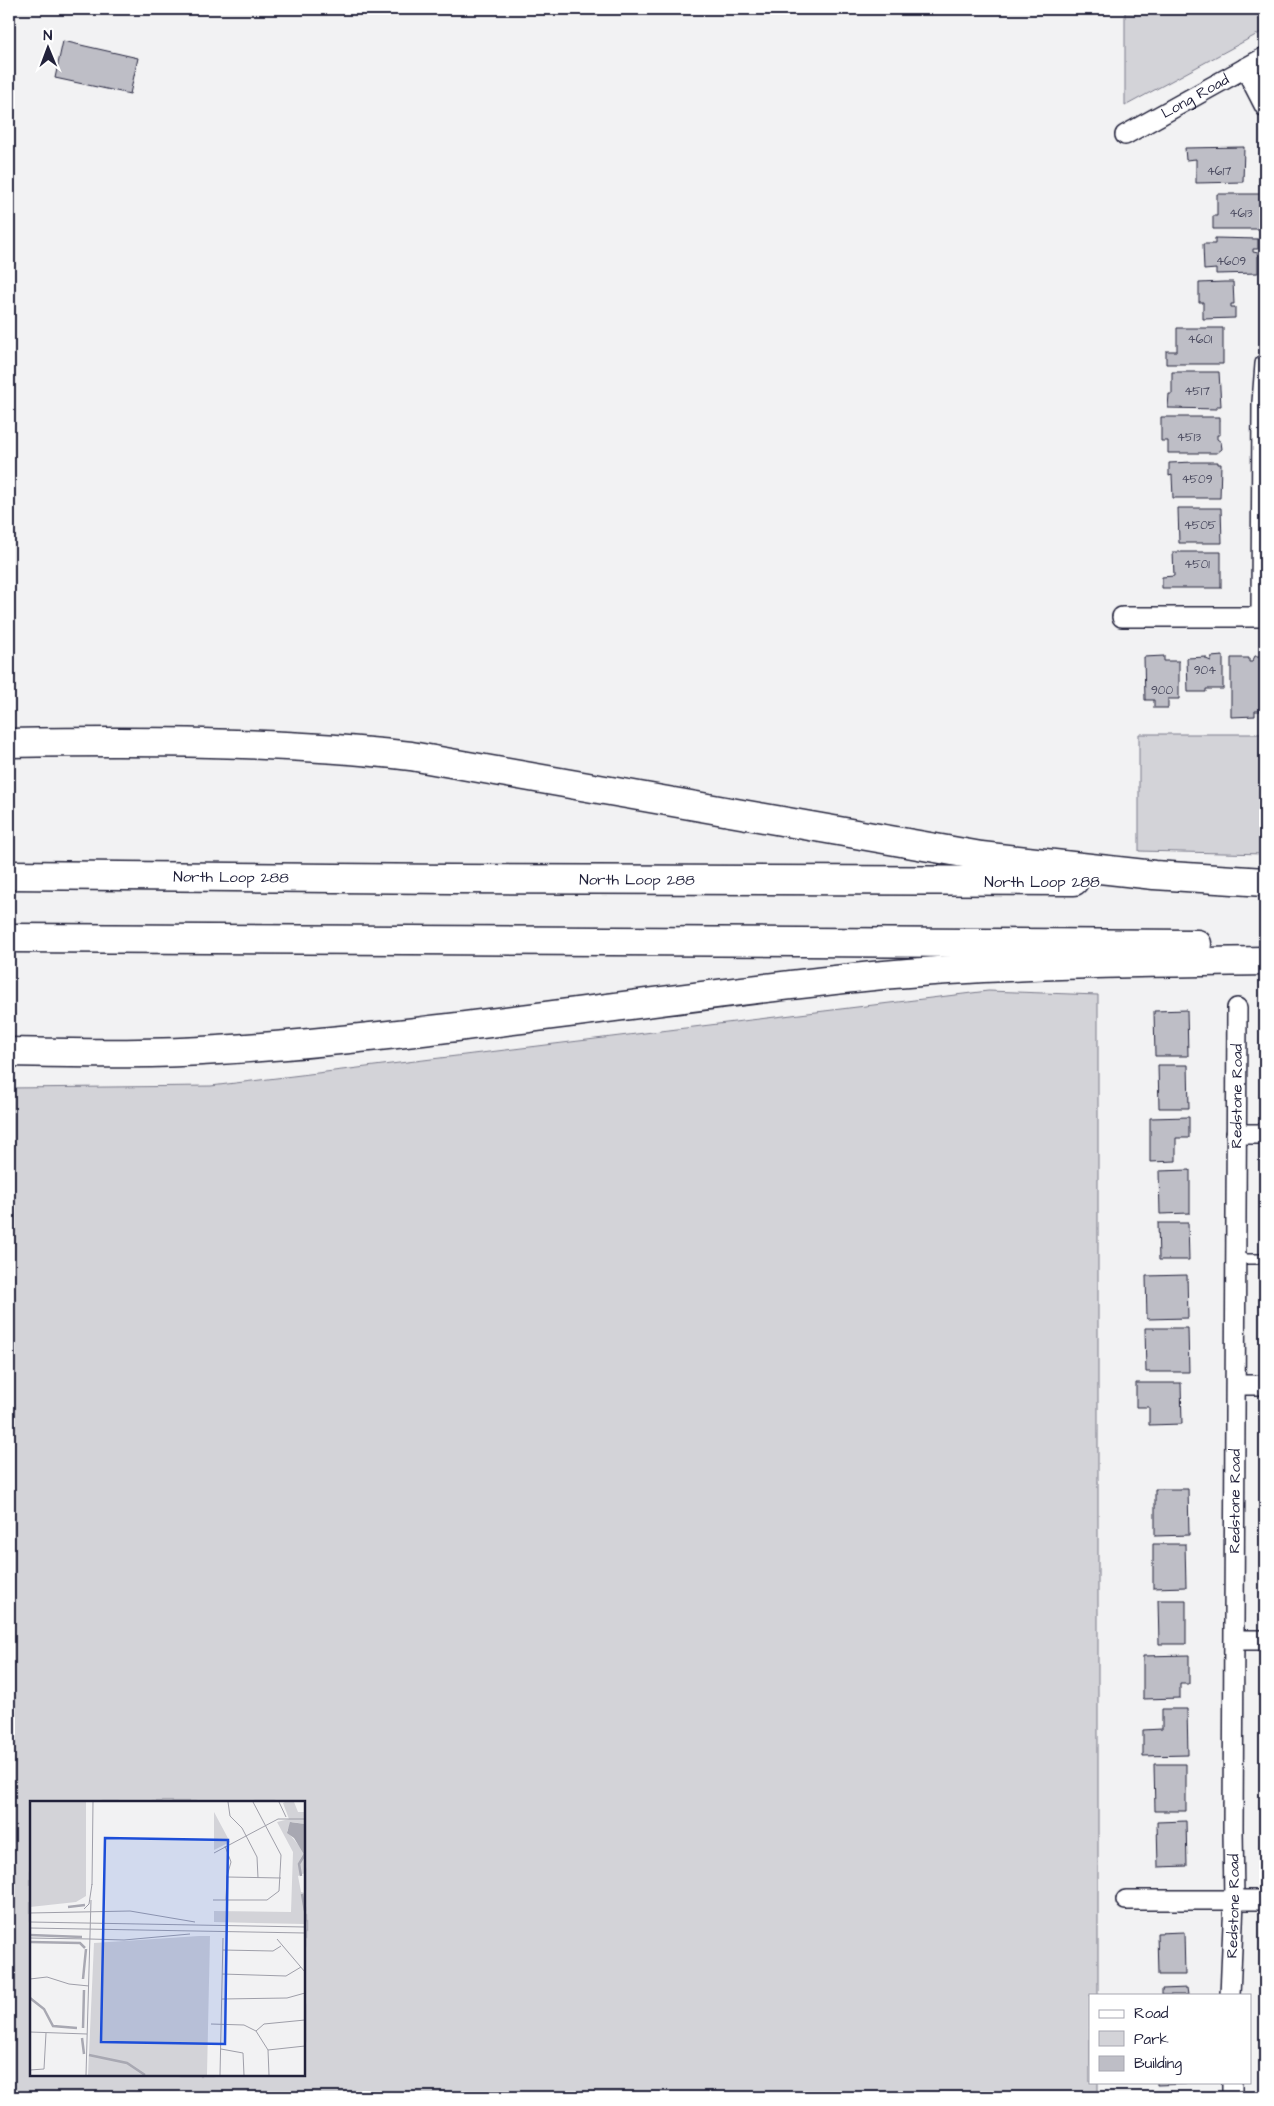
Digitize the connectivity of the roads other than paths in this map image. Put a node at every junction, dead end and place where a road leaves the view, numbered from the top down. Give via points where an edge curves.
1 (1265, 58) edge
2 (1245, 68) junction
3 (1265, 107) edge
4 (1125, 135) dead end
5 (1265, 364) edge
6 (1264, 384) edge
7 (1122, 617) dead end
8 (1263, 617) edge
9 (9, 743) edge
10 (9, 875) edge
11 (1265, 882) edge
12 (9, 938) edge
13 (1265, 944) edge
14 (1265, 961) edge
15 (1237, 1008) dead end
16 (9, 1052) edge
17 (1236, 1134) junction
18 (1265, 1134) edge
19 (1236, 1259) junction
20 (1265, 1259) edge
21 (1236, 1385) junction
22 (1265, 1386) edge
23 (1235, 1640) junction
24 (1265, 1640) edge
25 (1126, 1900) dead end
26 (1265, 1900) edge
27 (1234, 1901) junction
28 (1230, 1994) edge
29 (1232, 2084) edge
30 (1232, 2097) edge

1 - 2 street, Long Road
2 - 3 street
2 - 4 street, Long Road
5 - 6 street
6 - 8 street
7 - 8 street
9 - 11 highway via 271,746 411,756 982,856 1154,875
10 - 11 highway, North Loop 288
12 - 13 highway
14 - 16 highway via 937,971 308,1043 128,1054
15 - 17 street, Redstone Road
17 - 18 street
17 - 19 street, Redstone Road
19 - 20 lane
19 - 21 street, Redstone Road
21 - 22 street
21 - 23 street, Redstone Road
23 - 24 street
23 - 27 street, Redstone Road
25 - 27 street
26 - 27 street
27 - 28 street, Redstone Road
29 - 30 street

